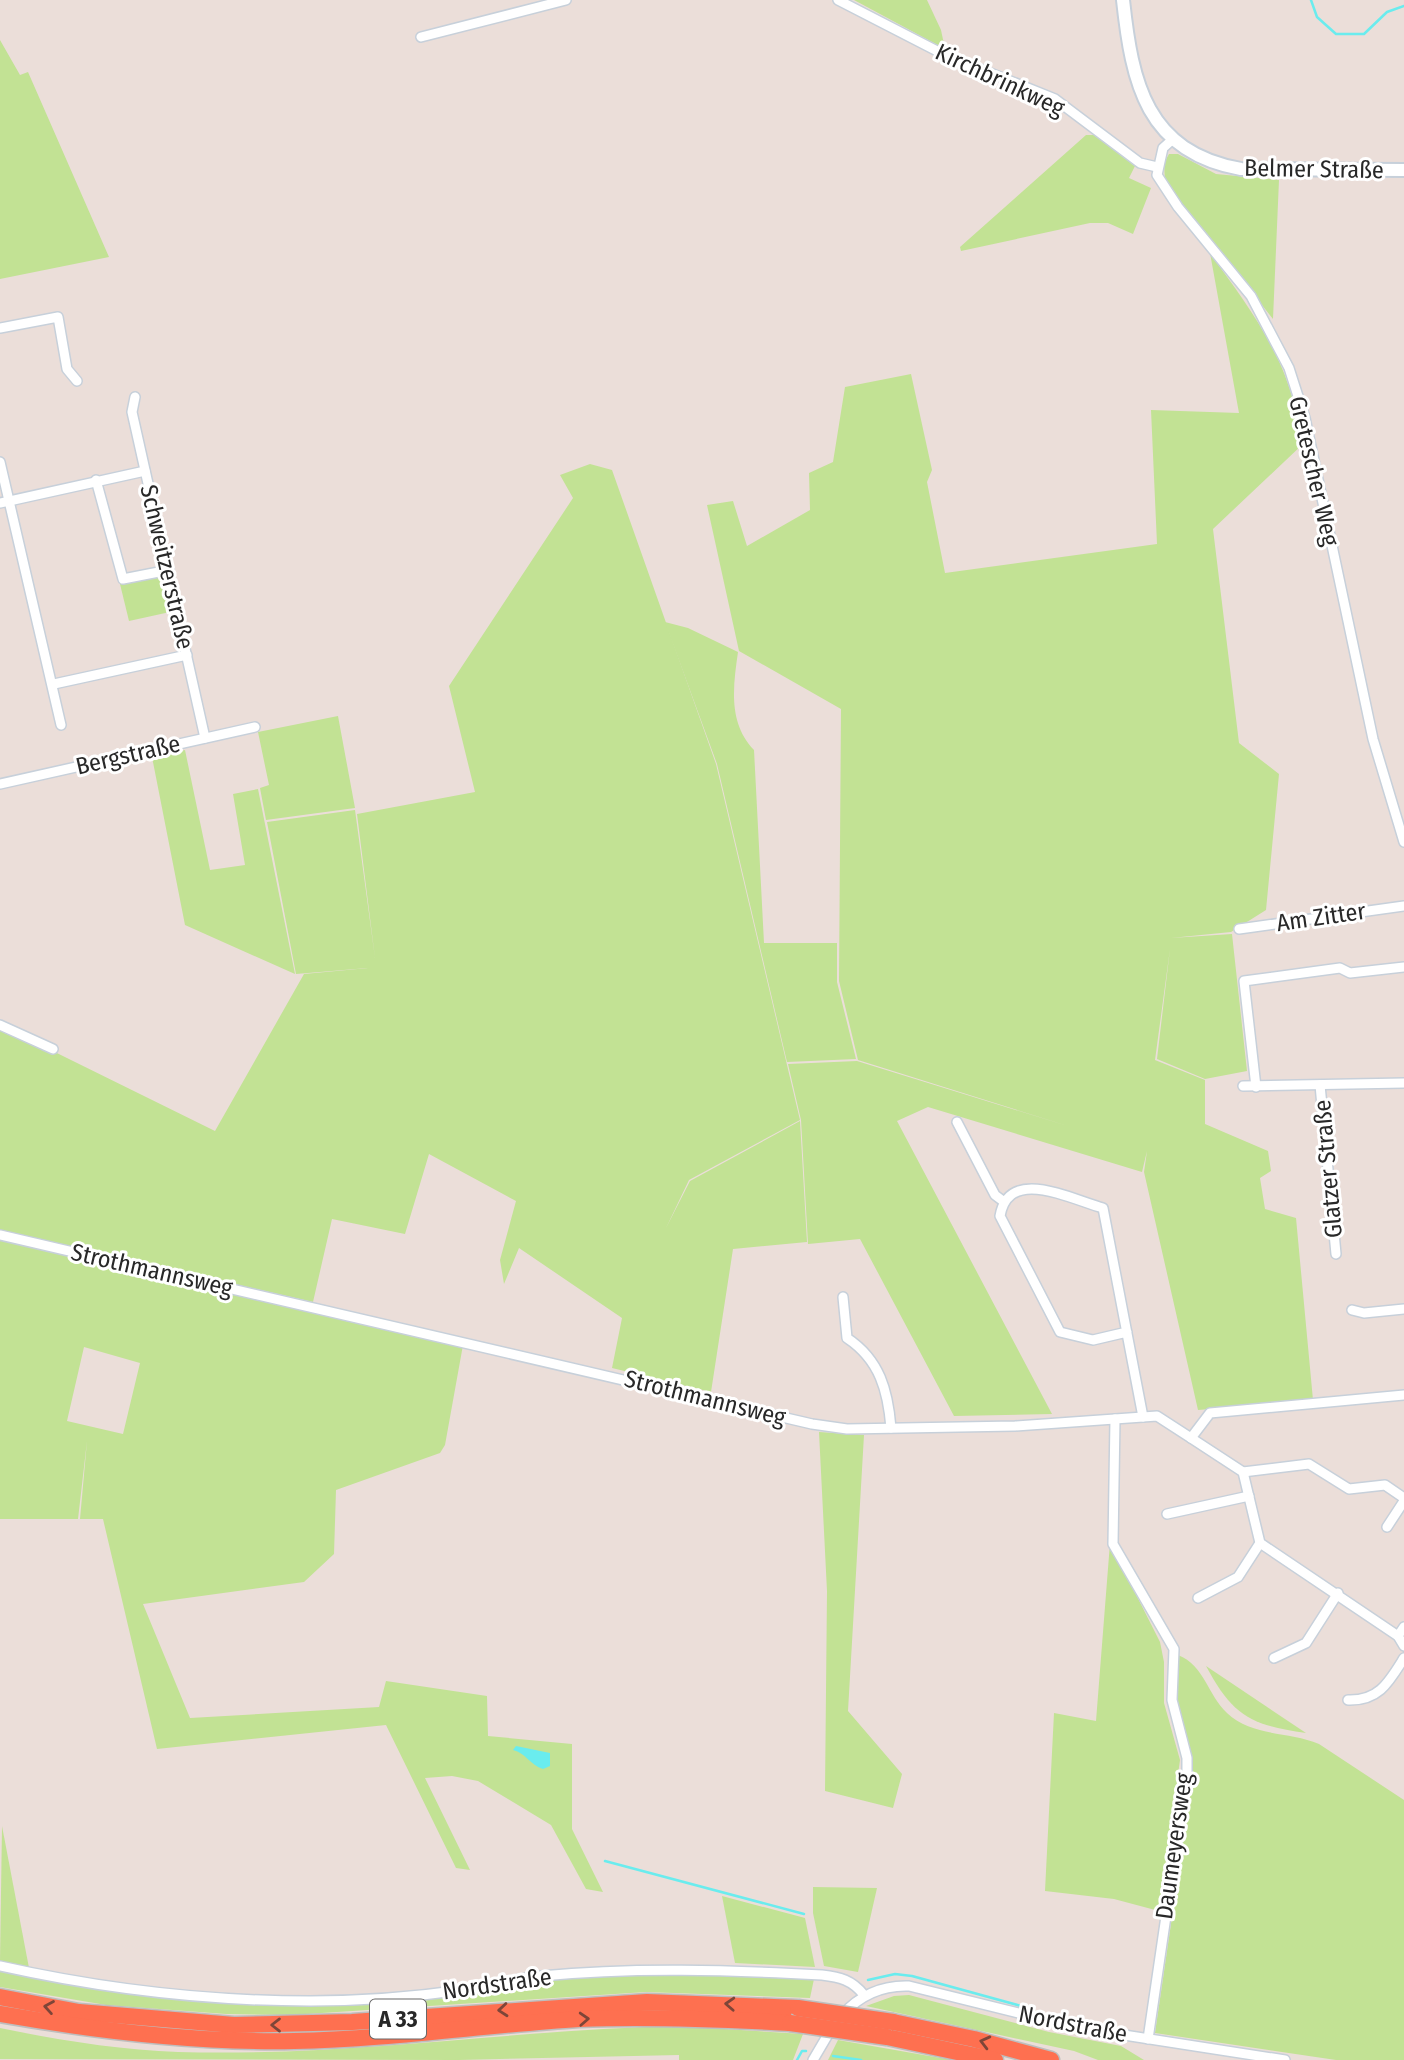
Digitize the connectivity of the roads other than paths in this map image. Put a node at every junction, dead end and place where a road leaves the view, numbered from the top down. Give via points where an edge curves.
1 (566, 0) edge
2 (838, 0) edge
3 (1123, 0) edge
4 (421, 37) dead end
5 (1173, 139) junction
6 (1157, 167) junction
7 (1404, 170) edge
8 (0, 328) edge
9 (77, 381) dead end
10 (135, 397) dead end
11 (0, 462) edge
12 (145, 471) junction
13 (96, 480) junction
14 (5, 502) edge
15 (169, 570) junction
16 (187, 655) junction
17 (54, 684) junction
18 (61, 725) dead end
19 (255, 727) dead end
20 (205, 738) junction
21 (0, 784) edge
22 (1404, 842) edge
23 (1404, 906) edge
24 (1239, 929) dead end
25 (1404, 967) edge
26 (0, 1025) edge
27 (53, 1049) dead end
28 (1404, 1083) edge
29 (1320, 1085) junction
30 (1243, 1086) dead end
31 (1256, 1087) junction
32 (957, 1122) dead end
33 (1003, 1201) junction
34 (0, 1235) edge
35 (1336, 1254) dead end
36 (843, 1297) dead end
37 (1404, 1309) edge
38 (1352, 1310) dead end
39 (1127, 1332) junction
40 (1404, 1395) edge
41 (1143, 1417) junction
42 (1115, 1419) junction
43 (891, 1428) junction
44 (1191, 1438) junction
45 (1243, 1472) junction
46 (1249, 1496) junction
47 (1404, 1499) edge
48 (1167, 1514) dead end
49 (1387, 1527) dead end
50 (1260, 1543) junction
51 (1338, 1593) junction
52 (1198, 1598) dead end
53 (1401, 1632) edge
54 (1404, 1646) edge
55 (1274, 1658) dead end
56 (1404, 1658) edge
57 (1348, 1700) dead end
58 (0, 1966) edge
59 (864, 1995) junction
60 (0, 1997) edge
61 (0, 2014) edge
62 (890, 2029) junction
63 (1148, 2039) junction
64 (813, 2060) edge
65 (996, 2060) edge
66 (1051, 2060) edge
67 (1285, 2060) edge

1 - 4 street
2 - 6 street, Kirchbrinkweg via 943,54 1055,99 1140,163
3 - 5 street, Belmer Straße via 1134,75 1153,116
5 - 6 street
5 - 7 street, Belmer Straße via 1220,165 1241,169
6 - 22 street, Gretescher Weg via 1163,187 1251,296 1293,380 1373,739
8 - 9 street via 58,317 66,369
10 - 12 street, Schweitzerstraße via 132,412
11 - 14 street
12 - 13 street
12 - 15 street, Schweitzerstraße
13 - 14 street
13 - 15 street via 123,579
14 - 17 street
15 - 16 street, Schweitzerstraße
16 - 17 street
16 - 20 street, Schweitzerstraße
17 - 18 street
19 - 20 street, Bergstraße
20 - 21 street, Bergstraße
23 - 24 street, Am Zitter
25 - 31 street via 1350,973 1340,968 1244,981
26 - 27 street
28 - 29 street
29 - 31 street
29 - 35 street, Glatzer Straße
30 - 31 street
32 - 33 street via 995,1195
33 - 39 street via 1000,1216 1060,1332 1093,1340
33 - 39 street via 1012,1191 1028,1187 1103,1208
34 - 43 street, Strothmannsweg via 812,1424
36 - 43 street via 847,1338 868,1355 888,1392
37 - 38 street
39 - 41 street
40 - 44 street via 1210,1413
41 - 42 street, Strothmannsweg
41 - 44 street, Strothmannsweg via 1157,1416
42 - 43 street, Strothmannsweg
42 - 63 street, Daumeyersweg via 1113,1544 1171,1642 1172,1700 1187,1773
44 - 45 street, Strothmannsweg
45 - 46 street
45 - 47 street via 1309,1464 1349,1489 1385,1485
46 - 48 street
46 - 50 street
47 - 49 street
50 - 51 street
50 - 52 street via 1238,1577
51 - 53 street
51 - 55 street via 1306,1643
53 - 54 street
56 - 57 street via 1384,1691 1362,1701
58 - 59 street, Nordstraße via 185,1997 278,2001 378,1998 539,1977 670,1969 822,1975 855,1984
59 - 63 street, Nordstraße via 909,1986 1079,2028
59 - 64 street, Nordstraße via 836,2022
62 -> 60 highway, A 33, bridge via 798,2008 647,2002 352,2022 234,2025 121,2017
61 -> 62 highway, A 33, bridge via 149,2036 235,2041 354,2038 650,2017
62 - 65 highway, A 33
66 -> 62 highway, A 33 via 974,2039
63 - 67 street, Nordstraße

